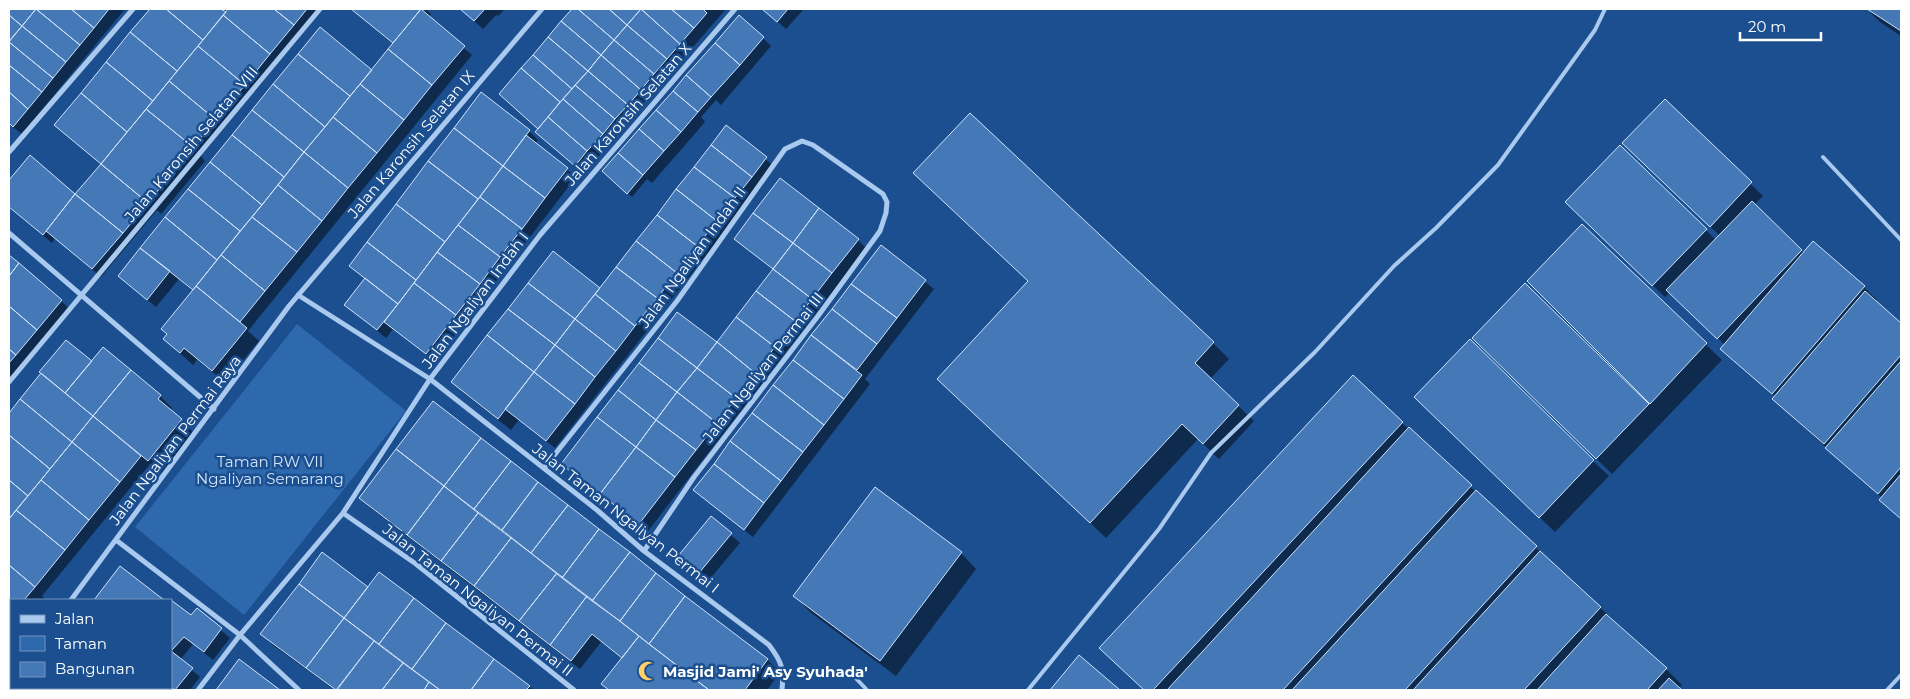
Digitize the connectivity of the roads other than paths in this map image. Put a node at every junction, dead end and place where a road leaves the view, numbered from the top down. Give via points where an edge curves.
1 (133, 9) edge
2 (320, 9) edge
3 (542, 9) edge
4 (735, 9) edge
5 (1605, 9) edge
6 (9, 152) edge
7 (1823, 157) dead end
8 (883, 194) joint
9 (9, 233) edge
10 (540, 235) joint
11 (1901, 240) edge
12 (82, 295) junction
13 (298, 295) junction
14 (430, 379) junction
15 (9, 382) edge
16 (214, 409) junction
17 (544, 468) junction
18 (343, 513) junction
19 (116, 540) junction
20 (644, 550) junction
21 (72, 599) edge
22 (240, 635) junction
23 (850, 672) dead end
24 (1901, 675) edge
25 (198, 690) edge
26 (299, 690) edge
27 (574, 690) edge
28 (782, 690) edge
29 (867, 690) edge
30 (1028, 690) edge
31 (1887, 690) edge

1 - 6 street
2 - 12 street, Jalan Karonsih Selatan VIII
3 - 13 street, Jalan Karonsih Selatan IX
4 - 10 street, Jalan Karonsih Selatan X
5 - 30 lane via 1595,30 1498,165 1211,453 1160,529
7 - 11 lane
8 - 17 street, Jalan Ngaliyan Indah II via 813,145 802,141 786,149 677,301
8 - 20 street, Jalan Ngaliyan Permai III via 888,202 880,231 694,476
9 - 12 street
10 - 14 street, Jalan Ngaliyan Indah I
12 - 15 street, Jalan Karonsih Selatan VIII
12 - 16 street
13 - 14 street, Jalan Taman Ngaliyan Permai I
13 - 16 street, Jalan Ngaliyan Permai Raya
14 - 17 street, Jalan Taman Ngaliyan Permai I
14 - 18 street, Jalan Ngaliyan Indah I
16 - 19 street, Jalan Ngaliyan Permai Raya
17 - 20 street, Jalan Taman Ngaliyan Permai I
18 - 22 street, Jalan Ngaliyan Indah I
18 - 27 street, Jalan Taman Ngaliyan Permai II via 416,564
19 - 21 street, Jalan Ngaliyan Permai Raya
19 - 22 street
20 - 28 street, Jalan Taman Ngaliyan Permai I via 768,645 779,658 783,670
22 - 25 street, Jalan Ngaliyan Indah I
22 - 26 street
23 - 29 lane
24 - 31 lane

